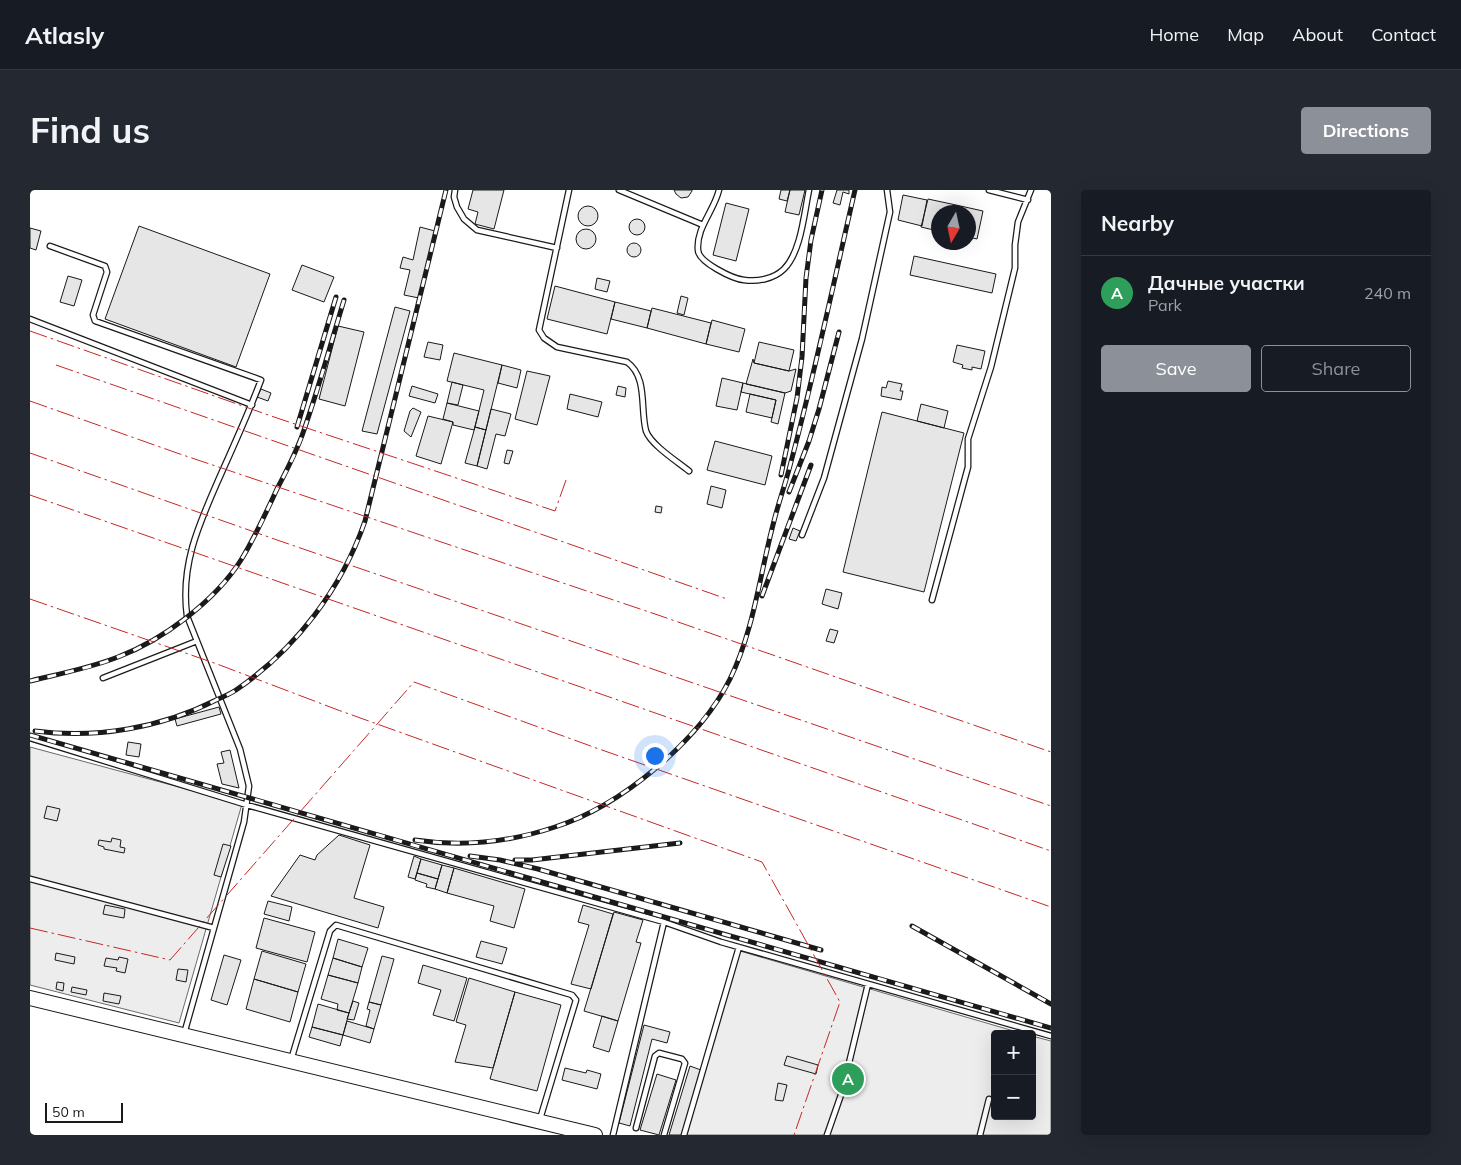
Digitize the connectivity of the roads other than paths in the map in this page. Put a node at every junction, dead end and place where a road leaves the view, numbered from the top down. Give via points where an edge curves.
1 (455, 190) edge
2 (569, 190) edge
3 (619, 190) edge
4 (719, 190) edge
5 (809, 190) edge
6 (887, 190) edge
7 (989, 190) edge
8 (1031, 190) edge
9 (1028, 200) junction
10 (703, 225) junction
11 (50, 246) dead end
12 (557, 248) junction
13 (30, 319) edge
14 (252, 405) junction
15 (690, 471) dead end
16 (802, 535) dead end
17 (932, 600) dead end
18 (197, 641) junction
19 (103, 678) dead end
20 (30, 738) edge
21 (247, 805) junction
22 (30, 879) edge
23 (664, 922) junction
24 (214, 928) junction
25 (739, 947) junction
26 (868, 984) junction
27 (30, 998) edge
28 (184, 1035) junction
29 (1051, 1036) edge
30 (291, 1061) junction
31 (989, 1099) dead end
32 (540, 1121) junction
33 (636, 1128) dead end
34 (595, 1135) edge
35 (612, 1135) edge
36 (664, 1135) edge
37 (684, 1135) edge
38 (826, 1135) edge
39 (980, 1135) edge

1 - 12 lane via 457,207 464,219 477,230
2 - 12 lane
3 - 10 lane
4 - 10 lane
5 - 10 lane via 796,251 784,270 770,278 744,280 703,261 698,253 698,239
6 - 16 lane via 890,212 862,339 824,478
7 - 9 lane
8 - 9 lane
9 - 17 lane via 1018,222 1015,268 991,367 968,440 968,467
11 - 14 lane via 104,266 107,272 93,314 95,321 261,380
12 - 15 lane via 539,330 556,347 633,366 639,376 646,432 652,441
13 - 14 lane
14 - 18 lane via 198,527 189,558 185,597 187,616
18 - 19 lane
18 - 21 lane via 242,756 249,786
20 - 21 lane
21 - 23 lane
21 - 24 lane
22 - 24 lane
23 - 25 lane
23 - 35 lane
24 - 28 lane
25 - 26 lane
25 - 37 lane
26 - 29 lane
26 - 38 lane via 842,1092
27 - 28 main road
28 - 30 main road
30 - 32 main road
30 - 32 lane via 330,931 336,925 572,995 576,1000
31 - 39 lane
32 - 34 main road
33 - 36 lane via 655,1056 659,1053 682,1059 685,1063

